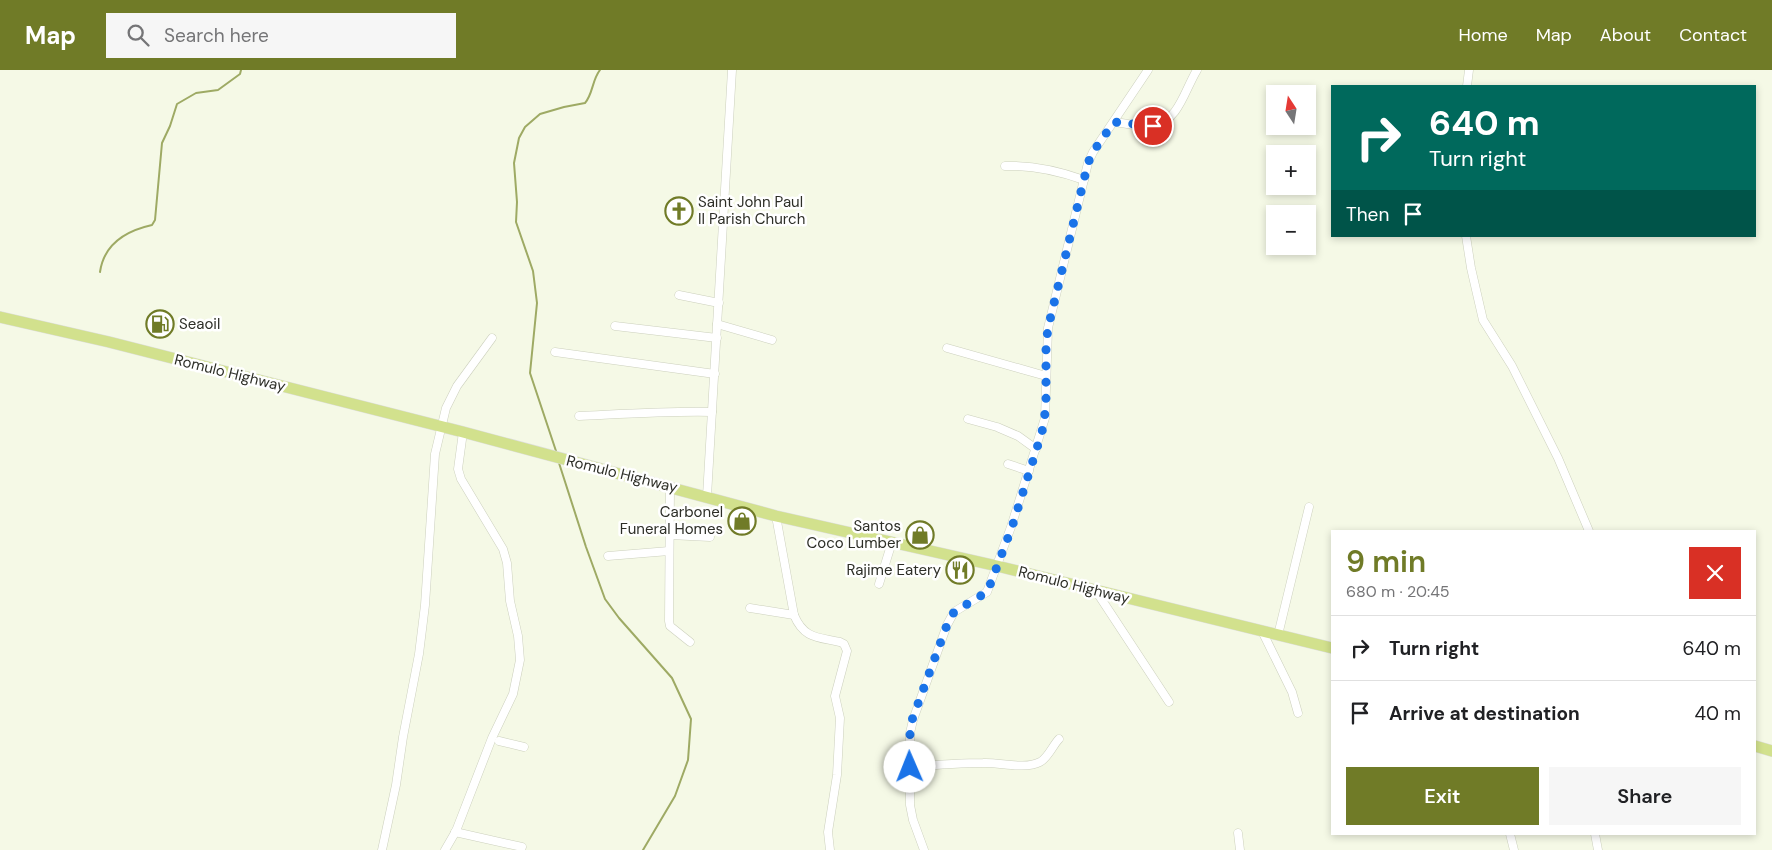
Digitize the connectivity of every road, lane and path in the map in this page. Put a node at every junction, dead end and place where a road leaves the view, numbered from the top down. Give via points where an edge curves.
1 (732, 70) edge
2 (1148, 70) edge
3 (1197, 70) edge
4 (1469, 70) edge
5 (1467, 85) edge
6 (1114, 122) junction
7 (1004, 166) dead end
8 (1084, 180) junction
9 (1466, 237) edge
10 (678, 295) dead end
11 (719, 303) junction
12 (0, 317) edge
13 (718, 324) junction
14 (615, 326) dead end
15 (492, 338) dead end
16 (717, 338) junction
17 (772, 340) dead end
18 (947, 348) dead end
19 (555, 352) dead end
20 (715, 374) junction
21 (1046, 376) junction
22 (712, 412) junction
23 (579, 416) dead end
24 (968, 419) dead end
25 (441, 427) junction
26 (463, 432) junction
27 (1036, 449) junction
28 (1008, 464) dead end
29 (1029, 470) junction
30 (670, 487) junction
31 (708, 496) junction
32 (1309, 507) dead end
33 (776, 516) junction
34 (1589, 530) edge
35 (670, 535) junction
36 (710, 537) dead end
37 (892, 542) junction
38 (669, 551) junction
39 (608, 556) dead end
40 (997, 566) junction
41 (880, 584) dead end
42 (1096, 591) junction
43 (750, 608) dead end
44 (794, 615) junction
45 (1262, 631) junction
46 (1278, 635) junction
47 (690, 642) dead end
48 (1331, 648) edge
49 (1169, 702) dead end
50 (1298, 713) dead end
51 (1059, 739) dead end
52 (495, 740) junction
53 (1756, 746) edge
54 (524, 747) dead end
55 (1772, 751) edge
56 (910, 767) junction
57 (455, 832) junction
58 (1238, 833) dead end
59 (1513, 835) edge
60 (1595, 835) edge
61 (522, 847) dead end
62 (382, 850) edge
63 (445, 850) edge
64 (830, 850) edge
65 (924, 850) edge
66 (1240, 850) edge
67 (1514, 850) edge
68 (1598, 850) edge

1 - 11 street
2 - 6 street
3 - 6 street via 1174,114 1162,122 1153,126
4 - 5 street
6 - 8 street via 1091,157
7 - 8 street via 1068,174
8 - 21 street via 1048,328
9 - 34 street via 1483,320 1512,366 1554,450
10 - 11 street
11 - 13 street
12 - 25 highway, Romulo Highway
13 - 16 street
13 - 17 street
14 - 16 street
15 - 25 street via 457,386
16 - 20 street
18 - 21 street
19 - 20 street
20 - 22 street
21 - 27 street via 1045,418
22 - 23 street
22 - 31 street
24 - 27 street via 1018,436
25 - 26 highway, Romulo Highway
25 - 62 street via 435,454 426,605
26 - 30 highway, Romulo Highway
26 - 52 street via 458,469 503,549 518,636 520,660 513,694
27 - 29 street
28 - 29 street
29 - 40 street
30 - 31 highway, Romulo Highway
30 - 35 street
31 - 33 highway, Romulo Highway
32 - 46 street
33 - 37 highway, Romulo Highway
33 - 44 street
35 - 36 street
35 - 38 street
37 - 40 highway, Romulo Highway
37 - 41 street
38 - 39 street
38 - 47 street via 670,626
40 - 42 highway, Romulo Highway
40 - 56 street via 987,592 954,612 947,625 912,720
42 - 45 highway, Romulo Highway
42 - 49 street
43 - 44 street
44 - 64 street via 799,626 809,635 840,642 847,651 835,696 840,718 837,775 828,832
45 - 46 highway, Romulo Highway
45 - 50 street via 1292,692
46 - 48 highway, Romulo Highway
51 - 56 street via 1038,764
52 - 54 street
52 - 57 street
53 - 55 highway
56 - 65 street via 910,805
57 - 61 street
57 - 63 street
58 - 66 street
59 - 67 street
60 - 68 street

